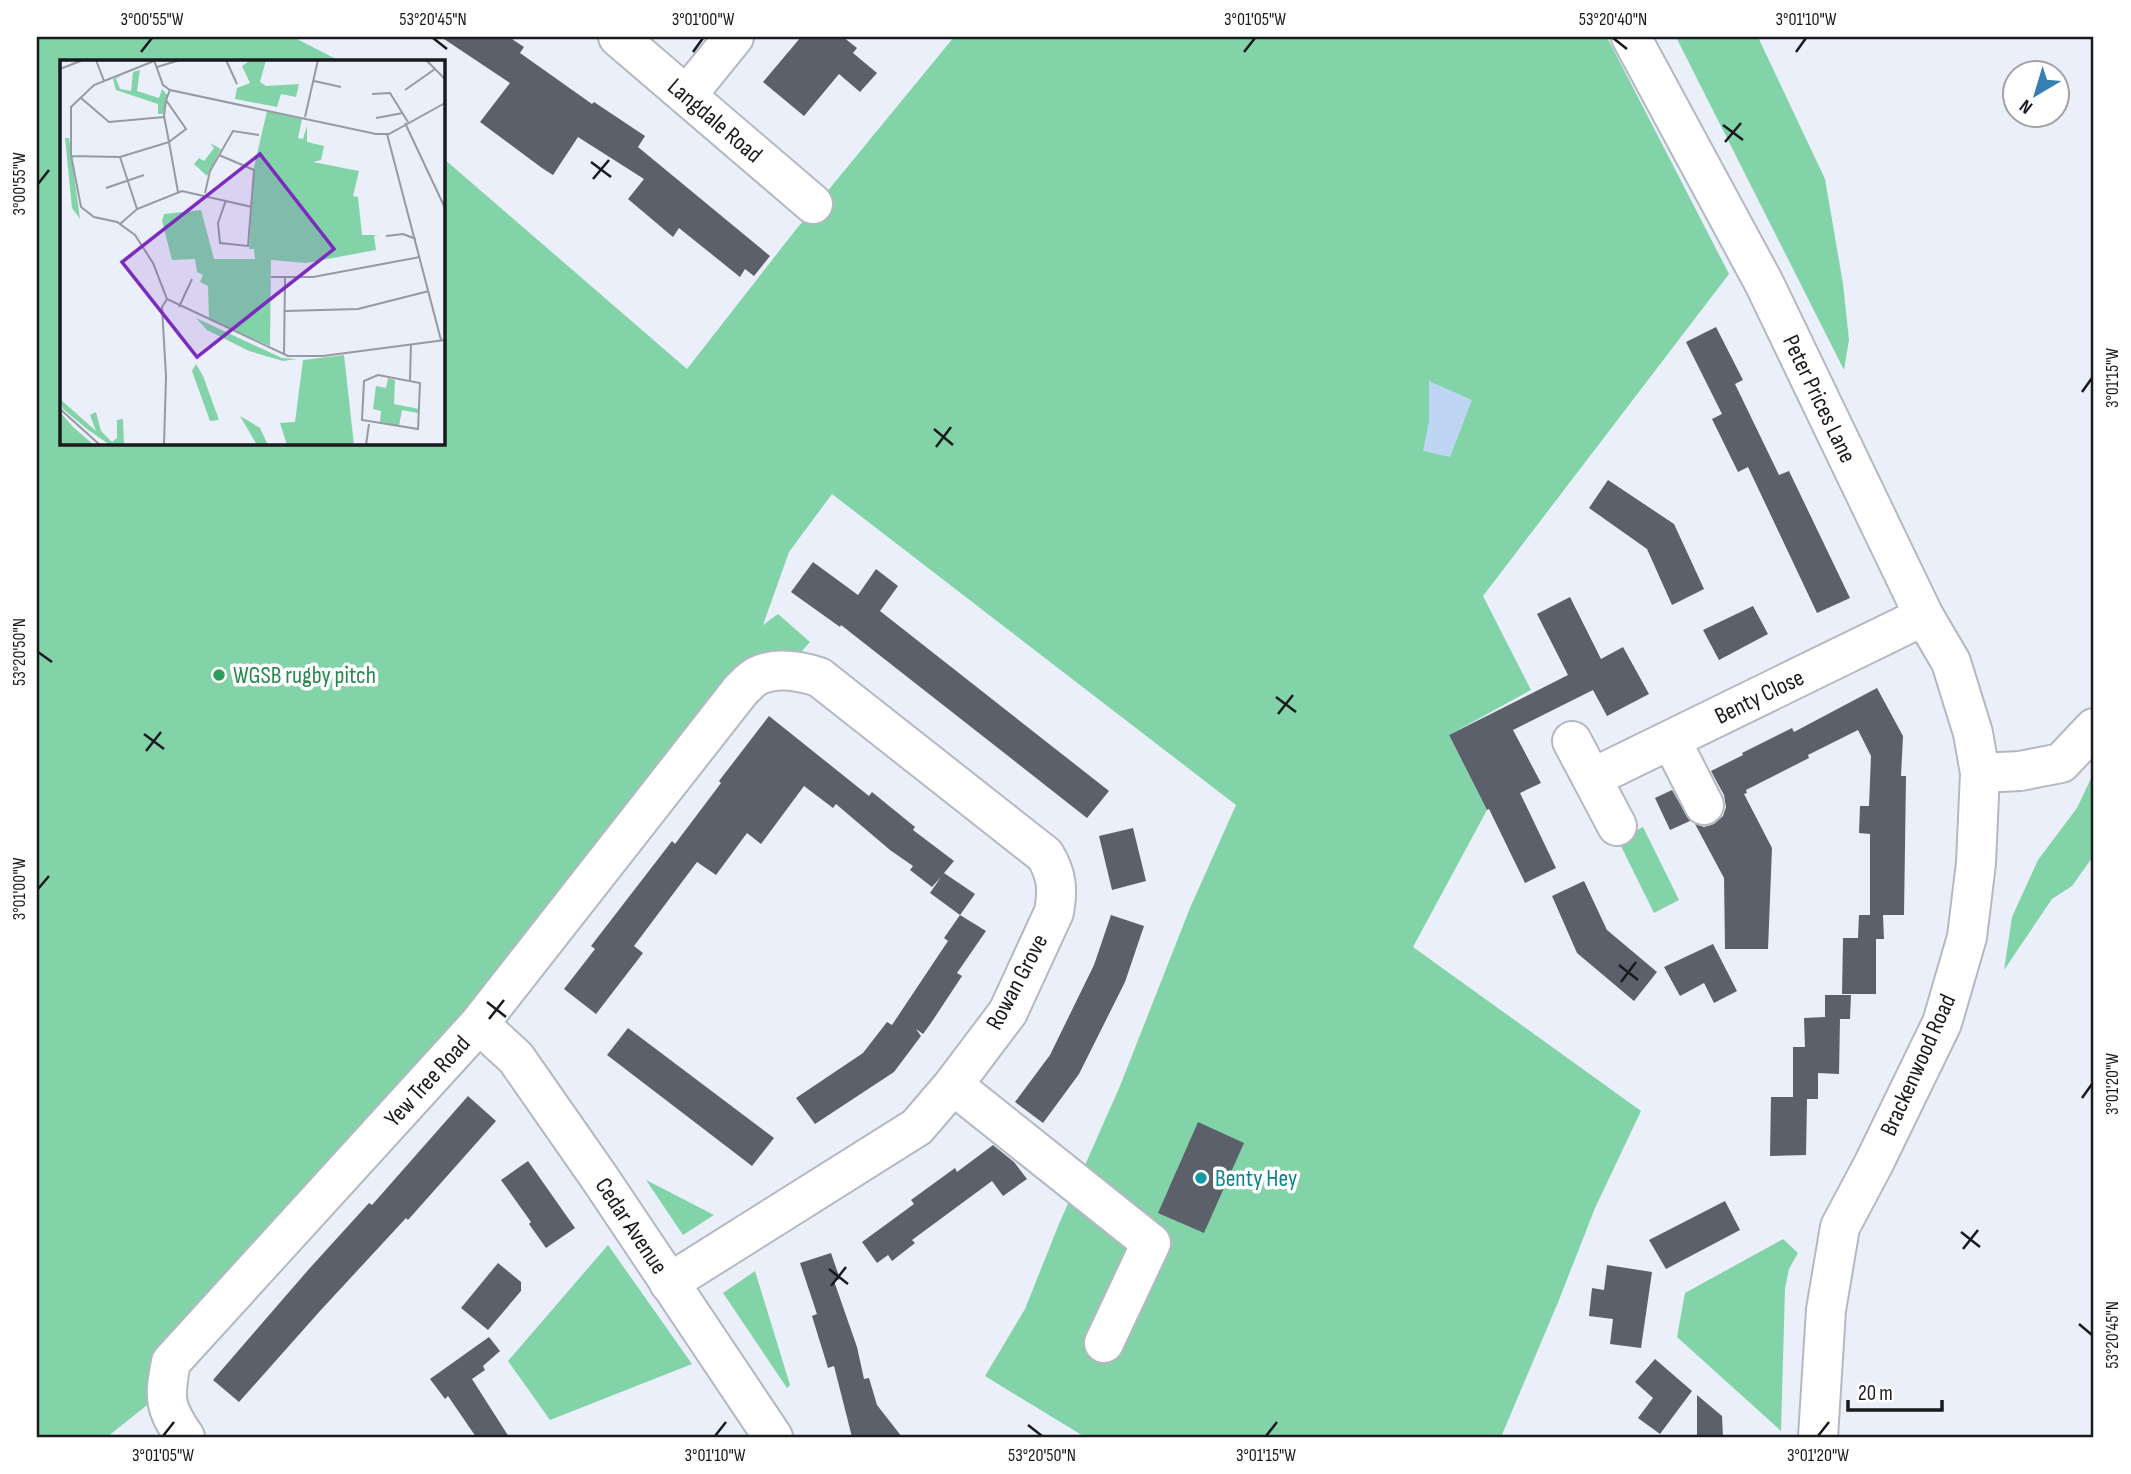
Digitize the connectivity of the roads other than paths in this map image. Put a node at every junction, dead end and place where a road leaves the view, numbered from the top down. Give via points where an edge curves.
1 (618, 37) edge
2 (734, 37) edge
3 (1631, 37) edge
4 (687, 95) junction
5 (813, 204) dead end
6 (1924, 616) junction
7 (777, 671) joint
8 (2094, 728) edge
9 (1671, 740) junction
10 (1572, 741) dead end
11 (1980, 773) junction
12 (1592, 778) junction
13 (1704, 805) dead end
14 (1617, 826) dead end
15 (479, 1024) junction
16 (953, 1085) junction
17 (669, 1283) junction
18 (1104, 1343) dead end
19 (185, 1437) edge
20 (773, 1437) edge
21 (1818, 1437) edge

1 - 4 street, Langdale Road
2 - 4 street
3 - 6 street, Peter Prices Lane via 1763,283
4 - 5 street, Langdale Road
6 - 9 street, Benty Close
6 - 11 street, Peter Prices Lane via 1951,662
7 - 15 street, Yew Tree Road via 756,676 740,691
7 - 16 street, Rowan Grove via 818,677 1045,855 1055,871 1054,912 1008,1012
8 - 11 street via 2061,763
9 - 12 street, Benty Close
9 - 13 street
10 - 12 street
11 - 21 street, Brackenwood Road via 1967,937 1941,1023 1840,1227 1826,1310
12 - 14 street
15 - 17 street, Cedar Avenue via 516,1058
15 - 19 street, Yew Tree Road via 171,1362 165,1392 173,1420
16 - 17 street, Rowan Grove via 918,1127
16 - 18 street via 1151,1243
17 - 20 street, Cedar Avenue

